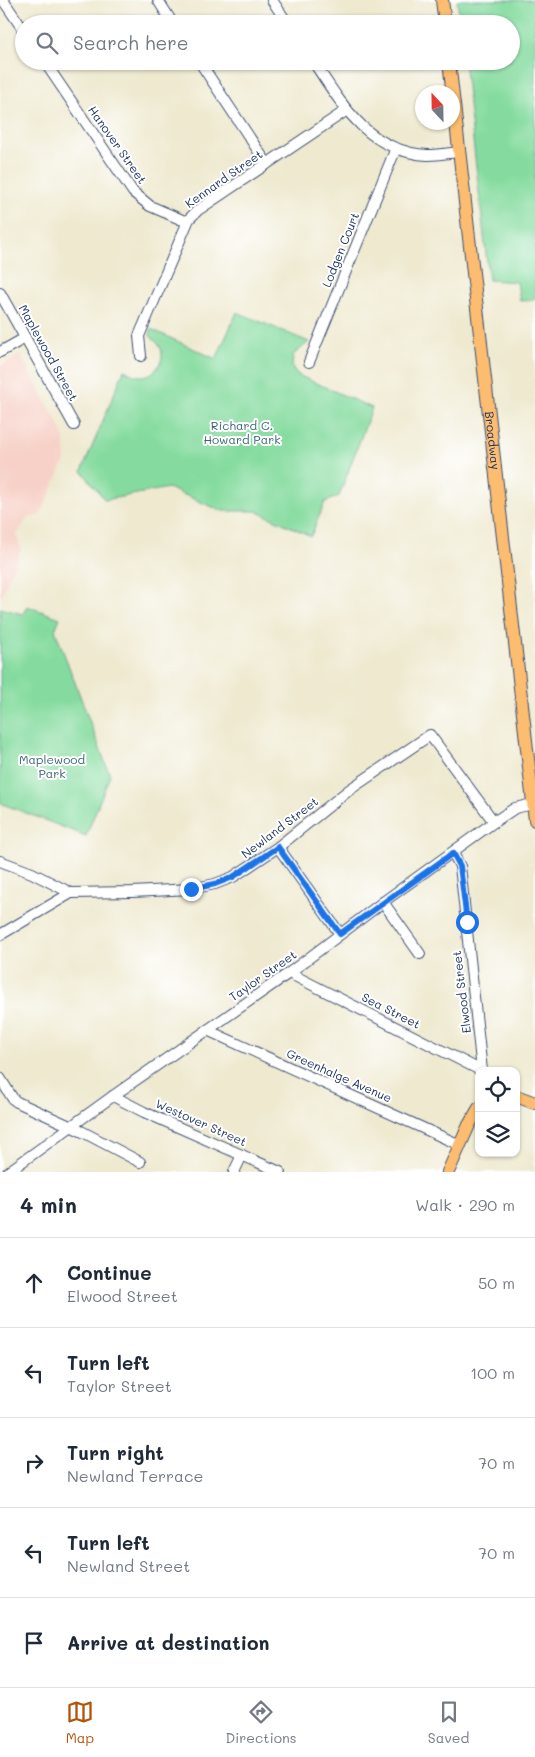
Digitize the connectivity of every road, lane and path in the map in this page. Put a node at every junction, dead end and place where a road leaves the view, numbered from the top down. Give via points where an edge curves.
1 (3, 0) edge
2 (158, 0) edge
3 (272, 0) edge
4 (442, 0) edge
5 (168, 15) edge
6 (282, 15) edge
7 (444, 15) edge
8 (15, 18) edge
9 (50, 70) edge
10 (204, 70) edge
11 (319, 70) edge
12 (450, 70) edge
13 (347, 110) junction
14 (396, 148) junction
15 (459, 152) junction
16 (267, 164) junction
17 (187, 222) junction
18 (0, 293) edge
19 (25, 338) junction
20 (0, 352) edge
21 (141, 356) dead end
22 (309, 362) dead end
23 (74, 425) dead end
24 (530, 730) edge
25 (533, 804) junction
26 (535, 820) edge
27 (494, 822) junction
28 (278, 847) junction
29 (453, 853) junction
30 (0, 861) edge
31 (71, 892) junction
32 (383, 902) junction
33 (340, 934) junction
34 (0, 935) edge
35 (420, 954) dead end
36 (289, 973) junction
37 (207, 1030) junction
38 (475, 1067) edge
39 (482, 1067) edge
40 (0, 1078) edge
41 (113, 1096) junction
42 (520, 1097) edge
43 (535, 1103) edge
44 (476, 1112) edge
45 (71, 1127) junction
46 (460, 1145) junction
47 (242, 1155) junction
48 (140, 1162) dead end
49 (8, 1172) edge
50 (234, 1172) edge
51 (280, 1172) edge
52 (448, 1172) edge

1 - 8 street
2 - 5 street
3 - 6 street
4 - 7 main road
9 - 17 street, Hanover Street via 133,192 150,206
10 - 16 street
11 - 13 street
12 - 15 main road, Broadway
13 - 14 street via 369,134
13 - 16 street, Kennard Street
14 - 15 street via 430,155
14 - 22 street, Lodgen Court
15 - 24 main road, Broadway
16 - 17 street, Kennard Street via 198,210
17 - 21 street, Kennard Street via 139,336
18 - 19 street, Maplewood Street
19 - 20 street
19 - 23 street, Maplewood Street
24 - 25 main road, Broadway
25 - 26 main road, Broadway
25 - 27 street, Taylor Street via 515,808
27 - 28 street, Newland Street via 430,734 349,790
27 - 29 street, Taylor Street
28 - 31 street, Newland Street via 233,877 191,889
28 - 33 street
29 - 32 street, Taylor Street
29 - 39 street, Elwood Street via 460,866
30 - 31 street
31 - 34 street
32 - 33 street, Taylor Street
32 - 35 street
33 - 36 street, Taylor Street
36 - 37 street, Taylor Street
36 - 38 street, Sea Street
37 - 41 street, Taylor Street
37 - 46 street, Greenhalge Avenue
40 - 45 street via 17,1102
41 - 45 street, Taylor Street
41 - 47 street, Westover Street
42 - 43 main road
44 - 46 main road
45 - 48 street
45 - 49 street, Taylor Street
46 - 52 main road
47 - 50 street
47 - 51 street, Westover Street

